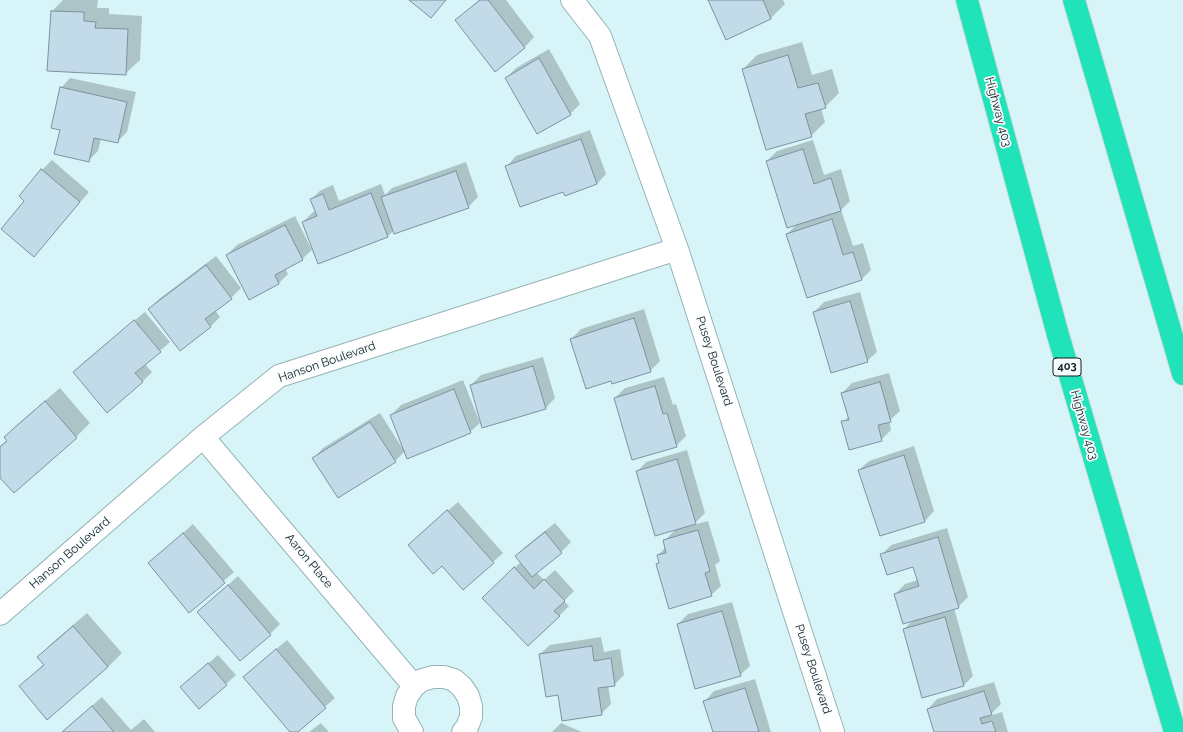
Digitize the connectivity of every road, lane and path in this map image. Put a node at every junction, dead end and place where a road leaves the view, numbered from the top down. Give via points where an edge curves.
1 (572, 0) edge
2 (967, 0) edge
3 (1074, 0) edge
4 (677, 248) junction
5 (1183, 374) edge
6 (203, 437) junction
7 (0, 614) edge
8 (414, 686) junction
9 (412, 732) edge
10 (463, 732) edge
11 (833, 732) edge
12 (1175, 732) edge

1 - 4 street, Pusey Boulevard via 600,36
2 - 12 highway, Highway 403 / 403 via 1058,335
3 - 5 highway
4 - 6 street, Hanson Boulevard via 279,376
4 - 11 street, Pusey Boulevard
6 - 7 street, Hanson Boulevard
6 - 8 street, Aaron Place
8 - 9 street via 404,706 404,718
8 - 10 street via 422,680 444,677 454,680 462,687 471,706 471,717

